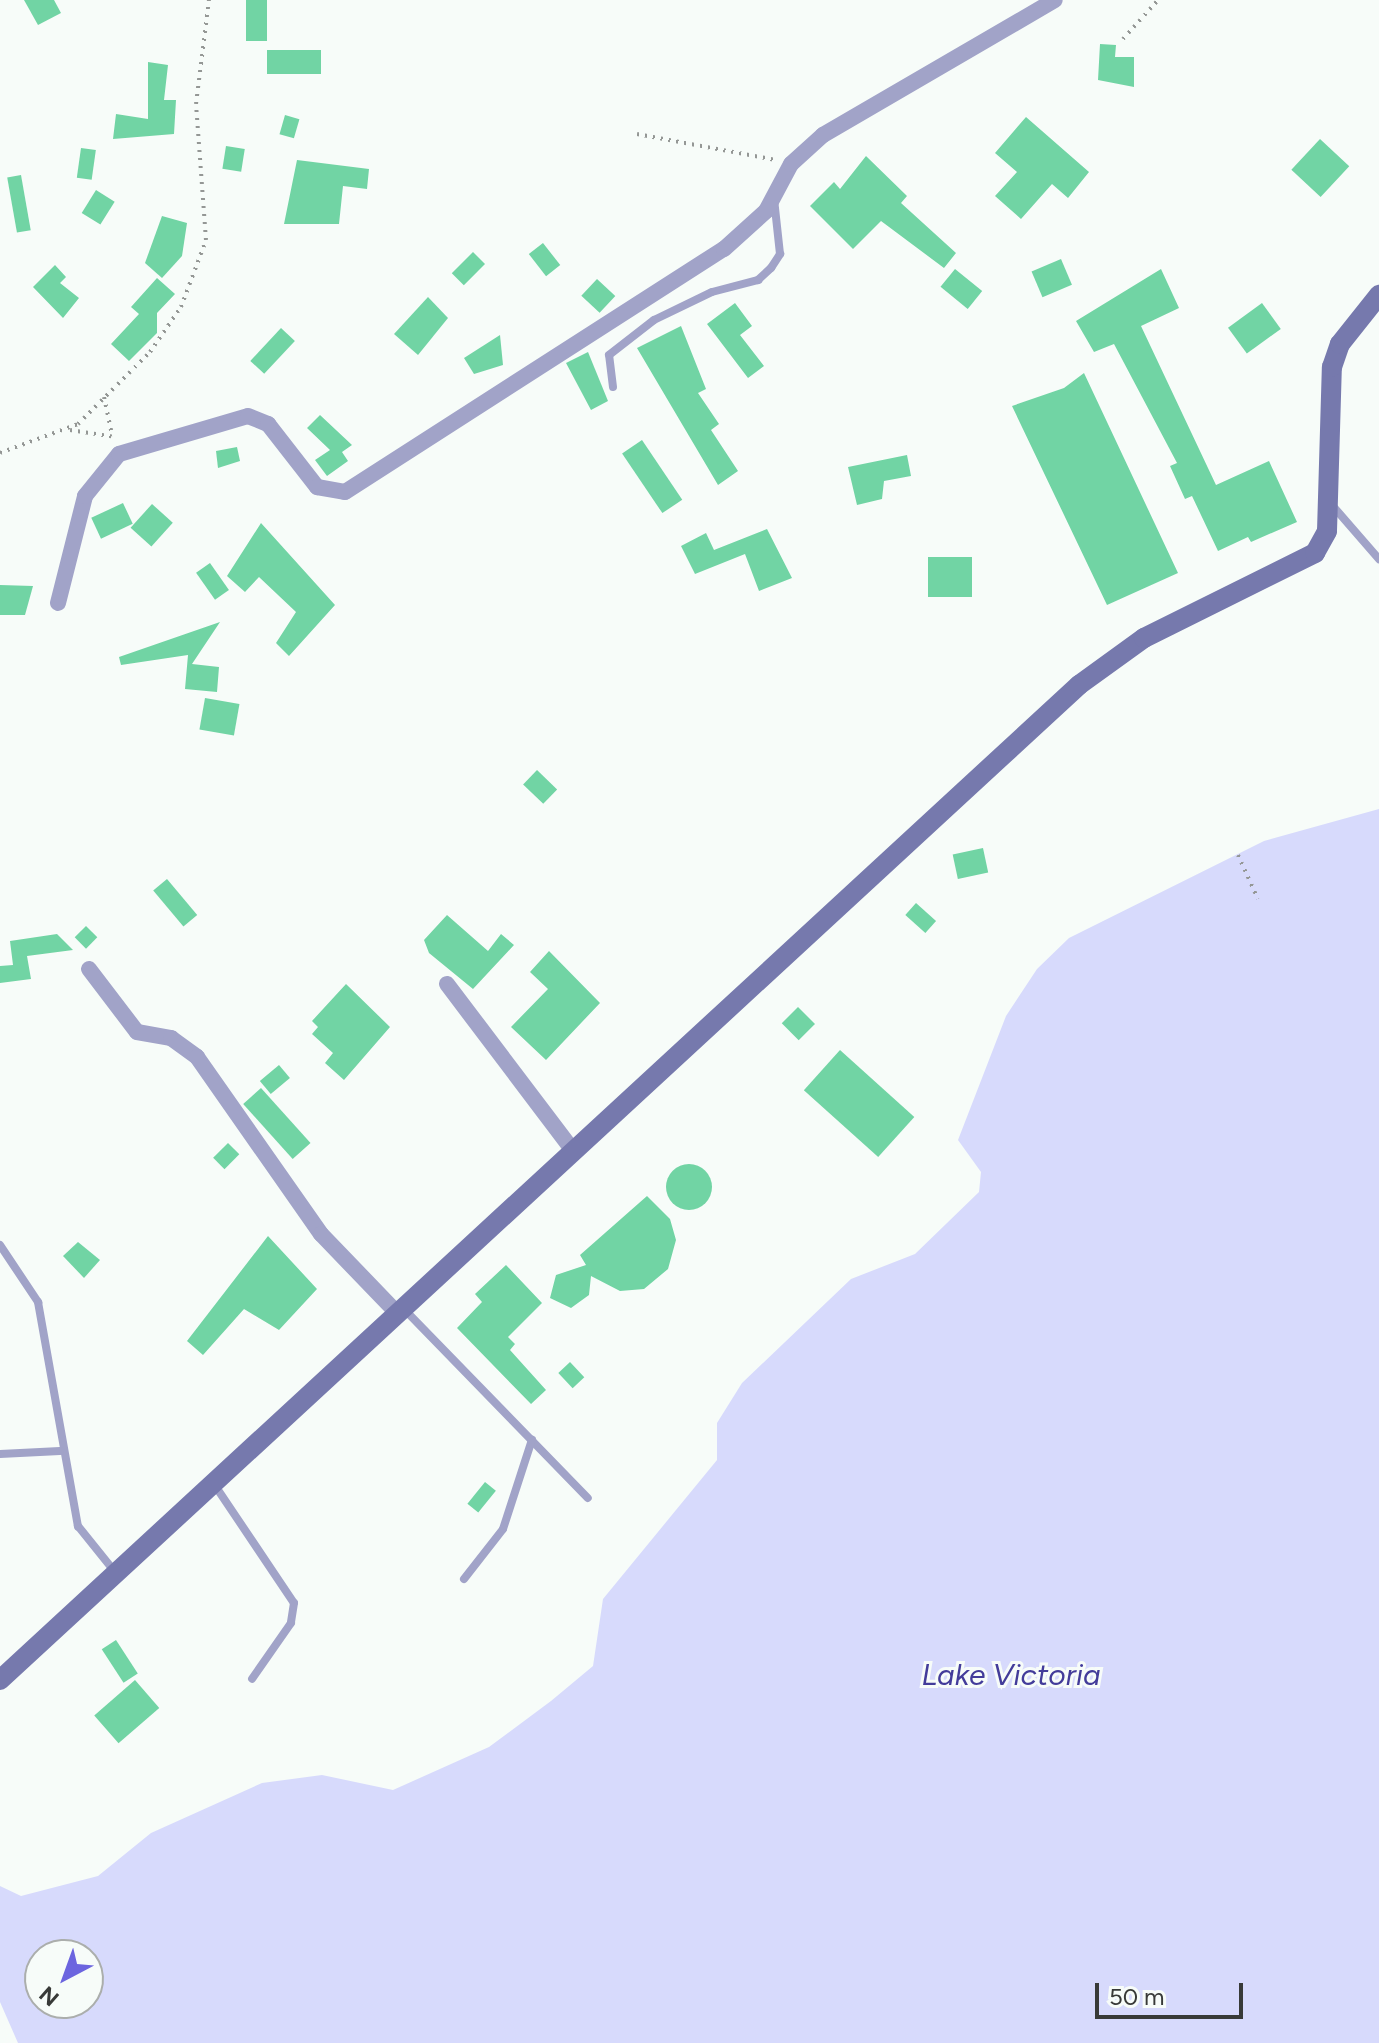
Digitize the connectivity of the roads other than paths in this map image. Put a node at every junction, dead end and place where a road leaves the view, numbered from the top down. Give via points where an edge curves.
1 (1055, 0) edge
2 (774, 198) junction
3 (1379, 295) edge
4 (613, 387) dead end
5 (1329, 501) junction
6 (1379, 559) edge
7 (58, 603) dead end
8 (89, 969) dead end
9 (447, 984) dead end
10 (572, 1149) junction
11 (0, 1245) edge
12 (400, 1310) junction
13 (532, 1440) junction
14 (60, 1451) junction
15 (0, 1454) edge
16 (213, 1483) junction
17 (588, 1498) dead end
18 (116, 1573) junction
19 (464, 1579) dead end
20 (252, 1679) dead end
21 (0, 1680) edge

1 - 2 street via 833,128 789,167
2 - 4 lane via 780,254 771,268 654,320 609,355
2 - 7 street via 724,249 345,492 317,487 285,441 248,416 138,445 111,459 90,487
3 - 5 street via 1340,344 1332,367
5 - 6 lane
5 - 10 street via 1324,544 1315,553 1144,638 1079,685
8 - 12 street via 137,1032 171,1038 197,1057 321,1234
9 - 10 street
10 - 12 street
11 - 14 lane via 38,1302
12 - 13 lane
12 - 16 street
13 - 17 lane
13 - 19 lane via 503,1529
14 - 15 lane
14 - 18 lane via 78,1526
16 - 18 street
16 - 20 lane via 294,1603 291,1623
18 - 21 street

